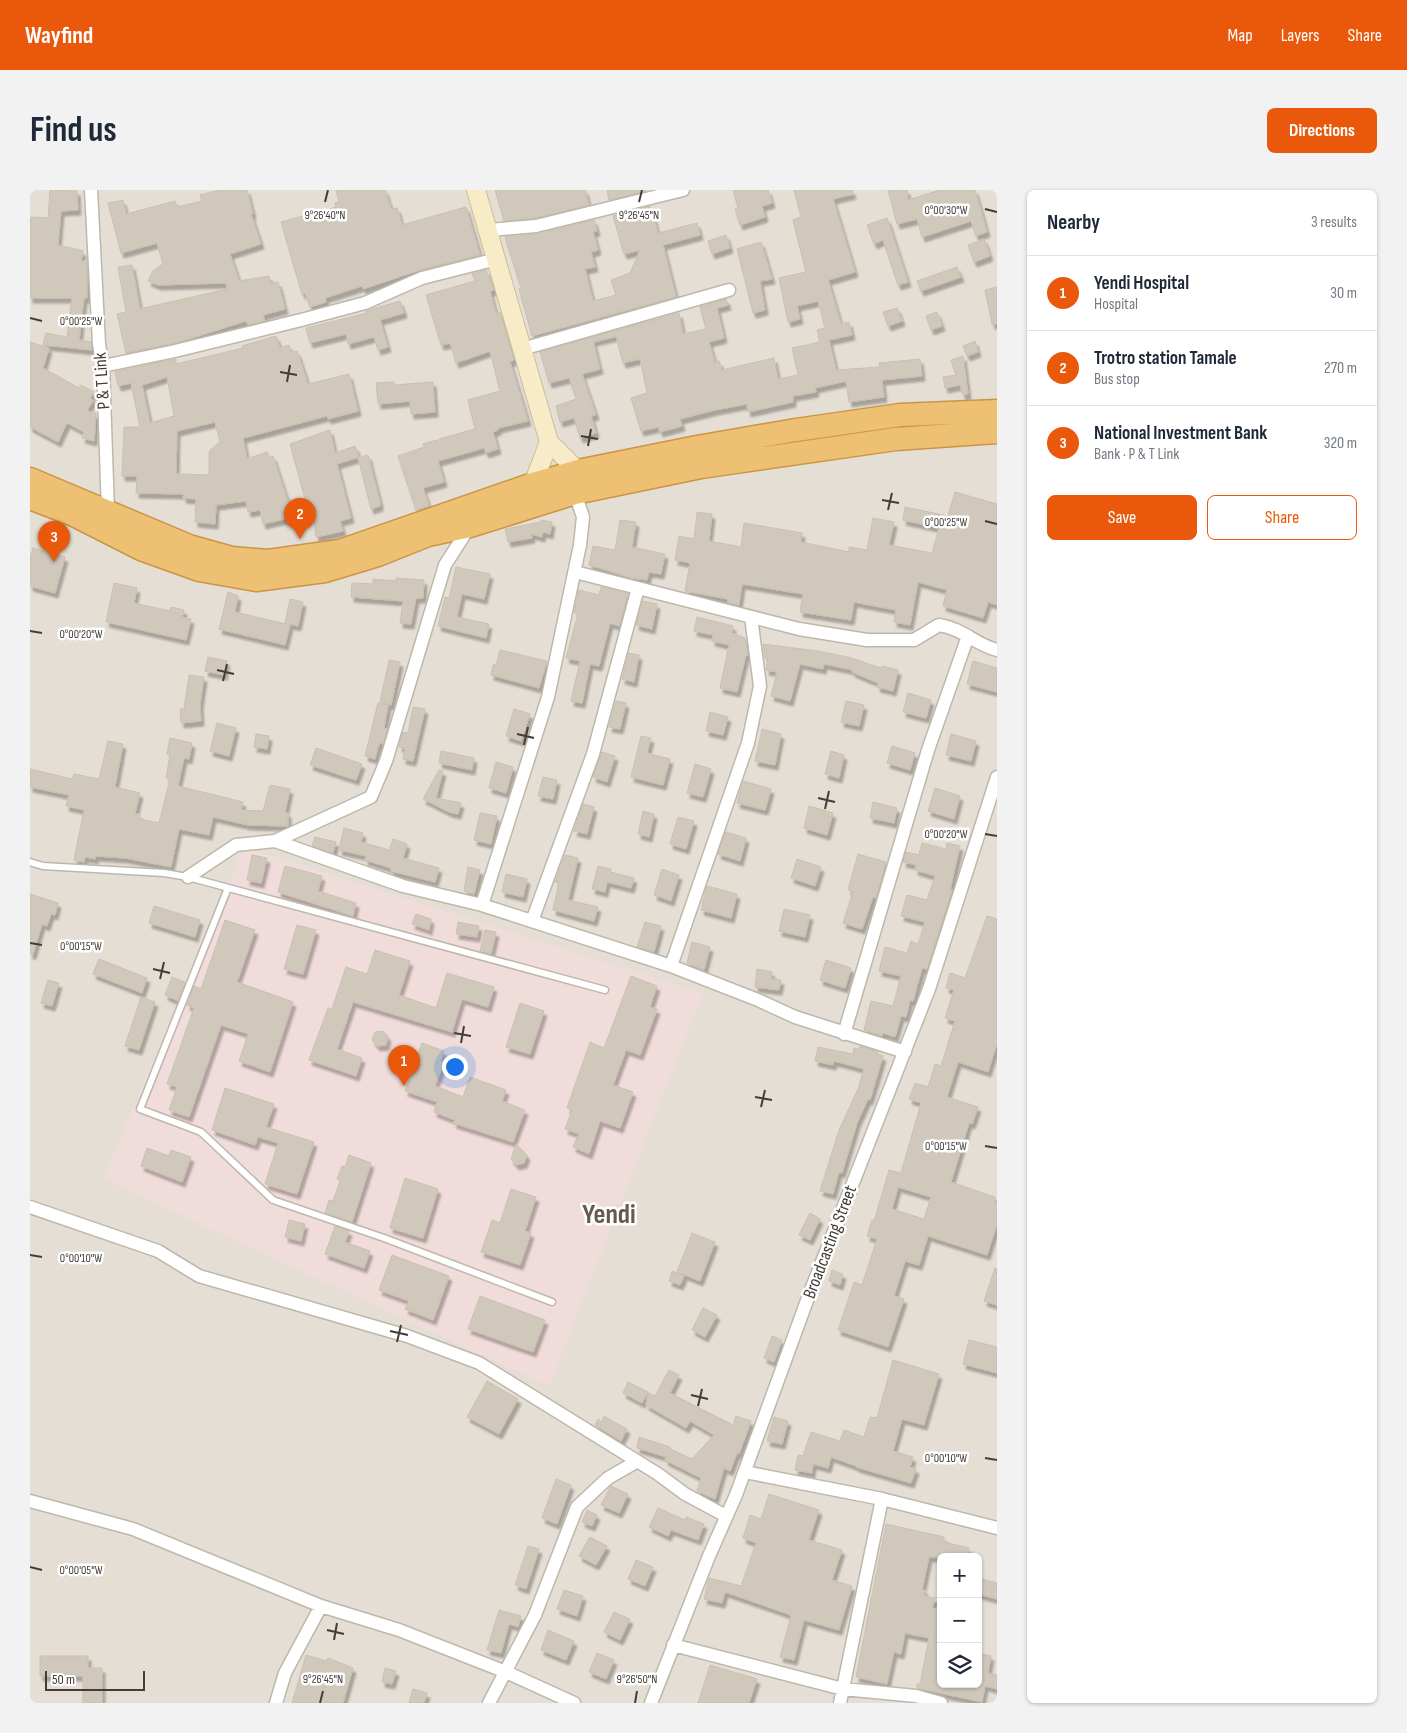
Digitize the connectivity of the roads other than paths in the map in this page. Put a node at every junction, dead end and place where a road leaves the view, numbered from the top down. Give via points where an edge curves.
1 (91, 190) edge
2 (476, 190) edge
3 (683, 190) edge
4 (489, 230) junction
5 (498, 259) junction
6 (729, 290) dead end
7 (522, 349) junction
8 (103, 366) junction
9 (997, 411) edge
10 (997, 432) edge
11 (549, 442) junction
12 (30, 479) edge
13 (575, 479) junction
14 (533, 484) junction
15 (30, 498) edge
16 (108, 512) junction
17 (470, 526) junction
18 (575, 572) junction
19 (638, 588) junction
20 (751, 617) junction
21 (968, 636) junction
22 (997, 650) edge
23 (997, 778) edge
24 (275, 841) junction
25 (30, 862) edge
26 (188, 877) junction
27 (228, 888) junction
28 (482, 905) junction
29 (532, 921) junction
30 (671, 966) junction
31 (605, 990) dead end
32 (844, 1034) junction
33 (905, 1052) junction
34 (30, 1207) edge
35 (552, 1302) dead end
36 (636, 1462) junction
37 (744, 1472) junction
38 (882, 1499) junction
39 (30, 1501) edge
40 (726, 1516) junction
41 (997, 1528) edge
42 (321, 1606) junction
43 (673, 1645) junction
44 (506, 1672) junction
45 (843, 1690) junction
46 (916, 1700) edge
47 (276, 1703) edge
48 (490, 1703) edge
49 (574, 1703) edge
50 (651, 1703) edge
51 (840, 1703) edge
52 (941, 1703) edge

1 - 8 street, P & T Link
2 - 4 street
3 - 4 street via 536,226
4 - 5 street
5 - 7 street
5 - 8 street via 422,278 364,302 301,320
6 - 7 street
7 - 11 street
8 - 16 street, P & T Link
9 - 13 highway via 900,415 815,427 697,447
10 - 13 highway via 896,439 701,466
11 - 13 street
11 - 14 street
12 - 16 highway
13 - 14 highway
13 - 17 highway
13 - 18 street via 583,516
14 - 16 highway via 340,552 268,561 232,558 189,546
15 - 17 highway via 74,515 143,550 199,570 256,580 325,571 428,535
17 - 24 street via 445,565 386,761 371,796
18 - 19 street
18 - 28 street via 548,697
19 - 20 street
19 - 29 street via 593,754
20 - 21 street via 798,629 867,640 914,640 939,625 956,628
20 - 30 street via 760,686 748,743
21 - 22 street
21 - 32 street via 928,750
23 - 33 street, Broadcasting Street via 952,922
24 - 26 street via 236,845
24 - 28 street via 403,886
25 - 26 lane via 43,866
26 - 27 lane
27 - 31 lane
27 - 35 lane via 140,1109 201,1132 273,1200
28 - 29 street
29 - 30 street
30 - 32 street
32 - 33 street
33 - 37 street, Broadcasting Street via 809,1295
34 - 36 street via 158,1251 199,1276 407,1336 479,1363
36 - 40 street
36 - 44 street via 608,1478 577,1507 535,1614
37 - 38 street
37 - 40 street, Broadcasting Street
38 - 41 street
38 - 45 street
39 - 42 street via 133,1529
40 - 43 street, Broadcasting Street
42 - 44 street via 400,1630
42 - 47 street via 285,1672
43 - 45 street
43 - 50 street, Broadcasting Street
44 - 48 street
44 - 49 street
45 - 46 street
45 - 51 street
46 - 52 street

